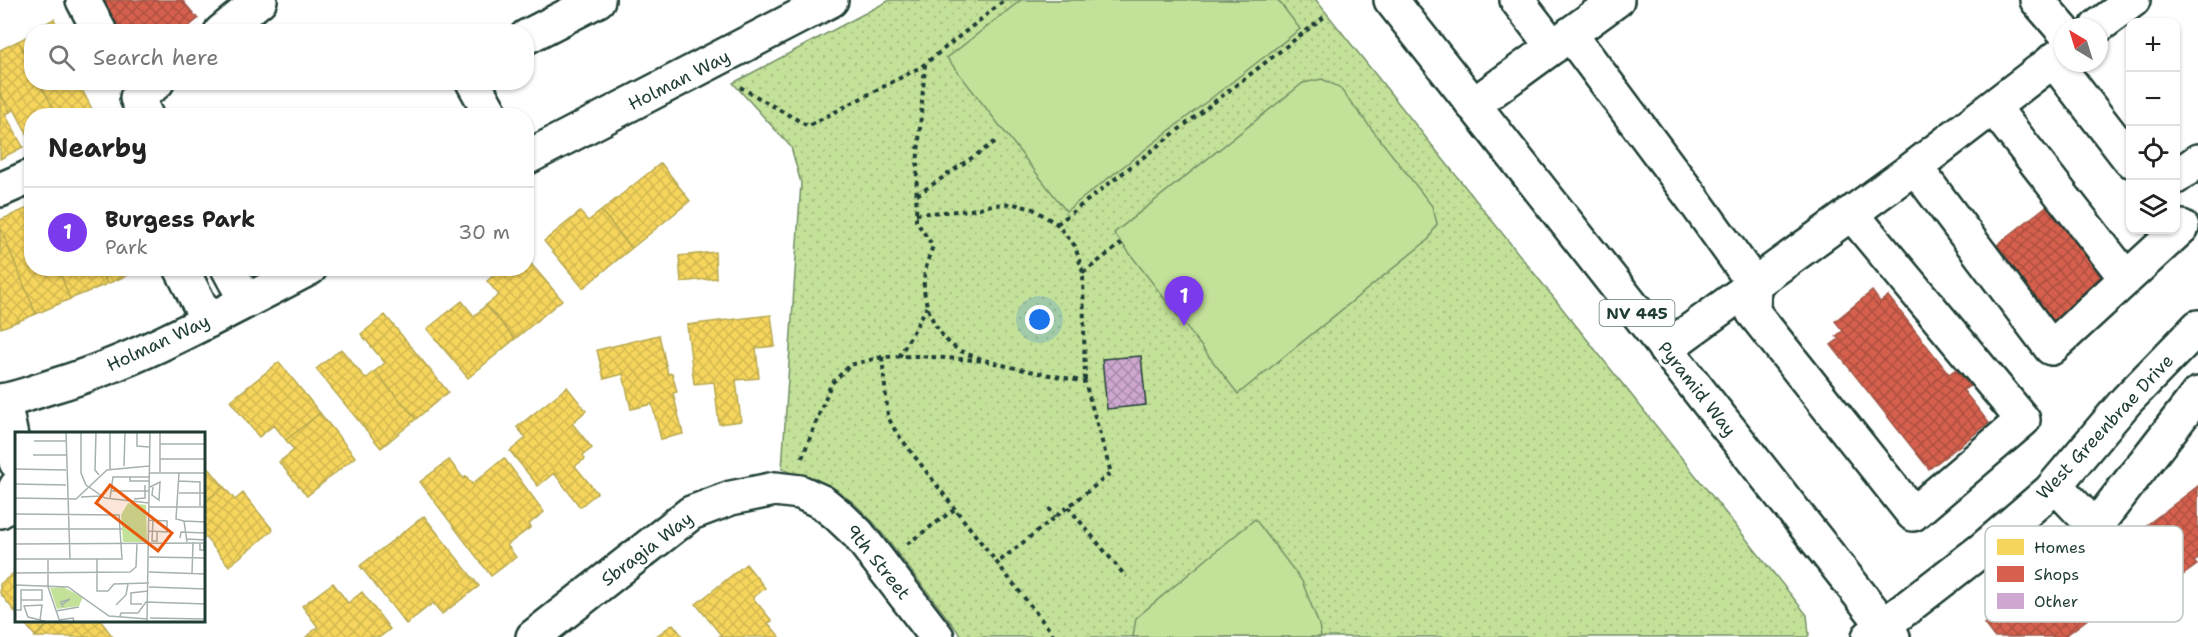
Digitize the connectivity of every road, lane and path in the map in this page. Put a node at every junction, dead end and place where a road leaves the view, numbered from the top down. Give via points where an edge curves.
1 (83, 0) edge
2 (260, 0) edge
3 (598, 0) edge
4 (831, 0) edge
5 (1005, 0) edge
6 (1391, 0) edge
7 (1517, 0) edge
8 (1617, 0) edge
9 (2037, 0) edge
10 (2133, 0) edge
11 (1324, 17) dead end
12 (2108, 19) edge
13 (96, 24) edge
14 (231, 24) edge
15 (534, 33) edge
16 (2054, 35) edge
17 (1561, 41) junction
18 (2054, 53) edge
19 (925, 64) junction
20 (2075, 72) edge
21 (740, 87) dead end
22 (477, 90) edge
23 (1473, 105) junction
24 (1993, 107) junction
25 (488, 108) edge
26 (998, 140) dead end
27 (2126, 153) edge
28 (534, 154) edge
29 (2198, 161) edge
30 (1915, 167) junction
31 (2180, 174) edge
32 (24, 180) edge
33 (0, 190) edge
34 (917, 196) junction
35 (1851, 213) junction
36 (916, 214) junction
37 (1057, 224) junction
38 (2185, 230) edge
39 (1122, 243) dead end
40 (1083, 273) junction
41 (185, 276) edge
42 (232, 276) edge
43 (294, 276) edge
44 (2126, 278) junction
45 (1754, 284) junction
46 (246, 301) junction
47 (927, 306) junction
48 (208, 321) junction
49 (2198, 327) edge
50 (1665, 349) junction
51 (882, 357) junction
52 (898, 357) junction
53 (994, 362) junction
54 (1085, 382) junction
55 (2198, 394) edge
56 (2, 401) edge
57 (15, 458) edge
58 (798, 466) dead end
59 (2055, 485) junction
60 (15, 489) edge
61 (775, 489) joint
62 (1068, 507) junction
63 (1049, 508) dead end
64 (955, 509) junction
65 (0, 511) edge
66 (1055, 517) junction
67 (2009, 526) edge
68 (2094, 526) edge
69 (2096, 526) edge
70 (905, 546) dead end
71 (1985, 547) edge
72 (997, 563) junction
73 (1126, 576) dead end
74 (1882, 633) edge
75 (532, 637) edge
76 (937, 637) edge
77 (1055, 637) edge

1 - 13 street
2 - 14 street
3 - 15 street
4 - 28 street, Holman Way
5 - 19 path
6 - 23 street, Pyramid Way / NV 445
7 - 17 street
8 - 17 street
9 - 16 street
10 - 12 street
11 - 37 path
17 - 23 street
17 - 45 street via 1693,198
18 - 24 street
19 - 21 path via 808,126
19 - 34 path
20 - 27 street
22 - 25 street
23 - 50 street, Pyramid Way / NV 445
24 - 30 street
24 - 44 street
26 - 34 path
29 - 31 street
30 - 35 street
30 - 44 street via 2051,348
32 - 33 street
34 - 36 path
35 - 45 street
35 - 45 street via 2023,420 1913,514 1753,312
36 - 37 path via 1014,204 1033,209
36 - 47 path via 916,221 933,246 924,286
37 - 40 path via 1075,246
38 - 44 street
39 - 40 path
40 - 54 path
41 - 48 street
42 - 46 street
43 - 46 street, Holman Way
45 - 50 street
46 - 48 street, Holman Way
47 - 52 path
47 - 53 path via 949,342 962,352
48 - 56 street, Holman Way via 82,377
49 - 59 street, West Greenbrae Drive via 2127,400
50 - 74 street, Pyramid Way / NV 445
51 - 52 path
51 - 58 path via 850,365 831,384
51 - 64 path via 888,417
52 - 53 path
53 - 54 path
54 - 62 path via 1111,473
55 - 69 street
56 - 57 street
59 - 67 street, West Greenbrae Drive
59 - 68 street
60 - 65 street via 8,505
61 - 75 street, Sbragia Way via 731,498 691,513
61 - 76 street, 9th Street via 800,492 838,515 858,534
62 - 66 path
62 - 73 path
63 - 66 path
64 - 70 path
64 - 72 path
66 - 72 path
71 - 74 street, West Greenbrae Drive
72 - 77 path

